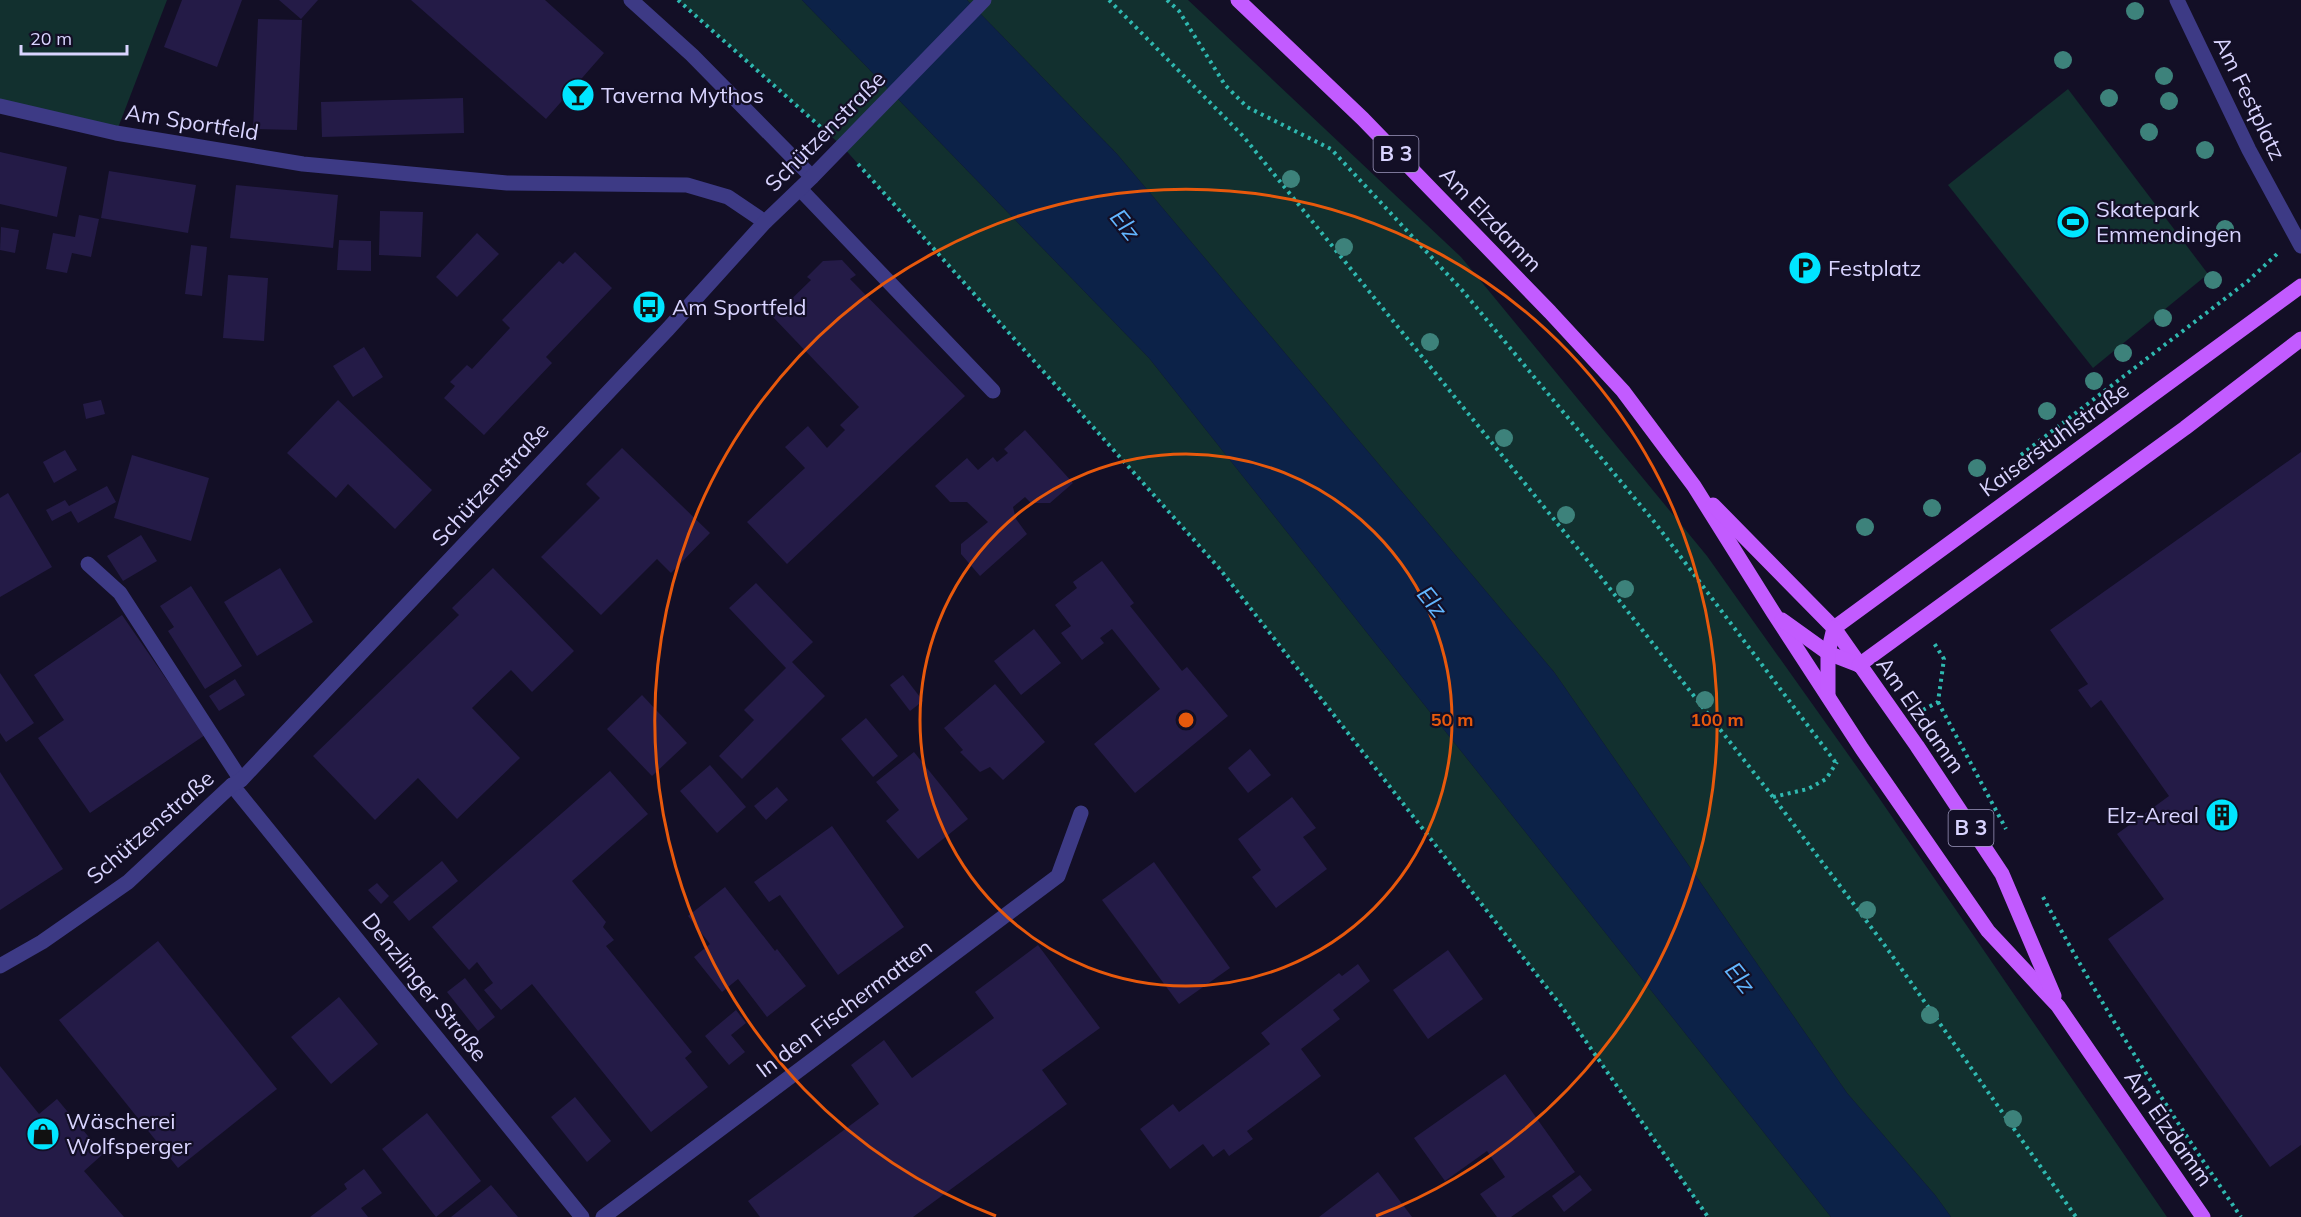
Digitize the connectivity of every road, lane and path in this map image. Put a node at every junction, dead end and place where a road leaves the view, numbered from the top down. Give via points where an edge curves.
1 (631, 0) edge
2 (678, 0) edge
3 (984, 0) edge
4 (1109, 0) edge
5 (1167, 0) edge
6 (1238, 0) edge
7 (2177, 0) edge
8 (0, 106) edge
9 (842, 146) junction
10 (812, 177) junction
11 (800, 189) junction
12 (765, 222) junction
13 (2301, 246) edge
14 (2301, 286) edge
15 (2301, 339) edge
16 (993, 391) dead end
17 (1694, 486) junction
18 (88, 564) dead end
19 (1773, 612) junction
20 (1834, 628) junction
21 (1828, 653) junction
22 (1859, 665) junction
23 (1828, 696) junction
24 (1938, 702) dead end
25 (237, 782) junction
26 (1773, 797) junction
27 (1081, 813) dead end
28 (2012, 839) dead end
29 (2040, 892) dead end
30 (0, 966) edge
31 (2058, 1006) junction
32 (582, 1217) edge
33 (603, 1217) edge
34 (1708, 1217) edge
35 (2076, 1217) edge
36 (2203, 1217) edge
37 (2241, 1217) edge

1 - 10 street via 692,55
2 - 9 path
3 - 9 street, Schützenstraße
4 - 26 path via 1243,136 1600,576
5 - 26 path via 1179,11 1225,85 1247,107 1331,149 1370,190 1462,290 1656,524 1836,763 1826,779 1808,789
6 - 17 main road, Am Elzdamm / B 3 via 1362,119 1550,312 1623,391
7 - 13 street, Am Festplatz via 2249,150
8 - 12 street, Am Sportfeld via 116,133 303,164 507,183 687,185 728,197
9 - 10 street, Schützenstraße
9 - 34 path via 1219,568 1562,1006
10 - 11 street, Schützenstraße
11 - 12 street, Schützenstraße
11 - 16 street
12 - 25 street, Schützenstraße
14 - 20 main road, Kaiserstuhlstraße
15 - 22 main road
17 - 19 main road, Am Elzdamm / B 3
17 - 20 main road, Am Elzdamm / B 3
18 - 25 street, Denzlinger Straße via 120,593
19 - 21 main road
19 - 23 main road, Am Elzdamm / B 3
20 - 21 main road
20 - 22 main road, Am Elzdamm / B 3
21 - 22 main road
21 - 23 main road
22 - 31 main road, Am Elzdamm / B 3 via 2002,874
23 - 31 main road, Am Elzdamm / B 3 via 1988,931
24 - 28 path
25 - 30 street, Schützenstraße via 128,882
25 - 32 street, Denzlinger Straße
26 - 35 path via 1886,947
27 - 33 street, In den Fischermatten via 1058,876
29 - 37 path via 2170,1113
31 - 36 main road, Am Elzdamm / B 3

